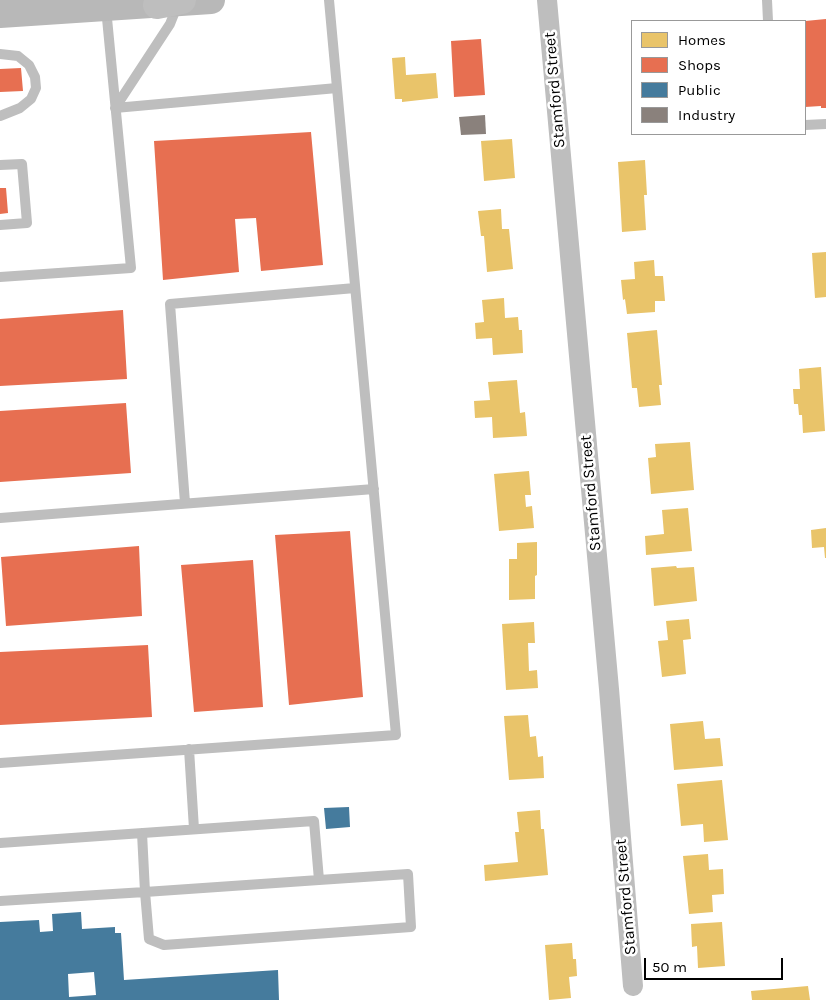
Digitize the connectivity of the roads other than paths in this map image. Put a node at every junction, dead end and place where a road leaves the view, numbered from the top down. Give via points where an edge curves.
1 (211, 0) edge
2 (329, 0) edge
3 (547, 0) edge
4 (767, 0) edge
5 (173, 2) edge
6 (71, 5) edge
7 (106, 8) junction
8 (0, 14) edge
9 (768, 20) edge
10 (0, 54) edge
11 (337, 88) junction
12 (115, 108) junction
13 (0, 116) edge
14 (826, 124) edge
15 (806, 125) edge
16 (0, 165) edge
17 (0, 225) edge
18 (0, 277) edge
19 (355, 288) junction
20 (374, 489) junction
21 (185, 504) junction
22 (0, 518) edge
23 (189, 749) junction
24 (0, 763) edge
25 (194, 829) junction
26 (142, 833) junction
27 (0, 843) edge
28 (319, 880) junction
29 (145, 892) junction
30 (0, 901) edge
31 (633, 986) dead end

1 - 5 main road
2 - 11 lane
3 - 31 street, Stamford Street
4 - 9 lane
5 - 7 main road
5 - 12 lane via 170,24
6 - 7 main road
6 - 8 main road
7 - 12 lane
10 - 13 lane via 18,56 28,65 35,77 36,88 31,99 20,108
11 - 12 lane
11 - 19 lane
12 - 18 lane via 130,268
14 - 15 lane
16 - 17 lane via 22,164 27,223
19 - 20 lane
19 - 21 lane via 170,304
20 - 21 lane
20 - 23 lane via 396,735
21 - 22 lane
23 - 24 lane
23 - 25 lane
25 - 26 lane
25 - 28 lane via 314,821
26 - 27 lane
26 - 29 lane
28 - 29 lane
28 - 29 lane via 408,874 411,927 164,946 149,939
29 - 30 lane

